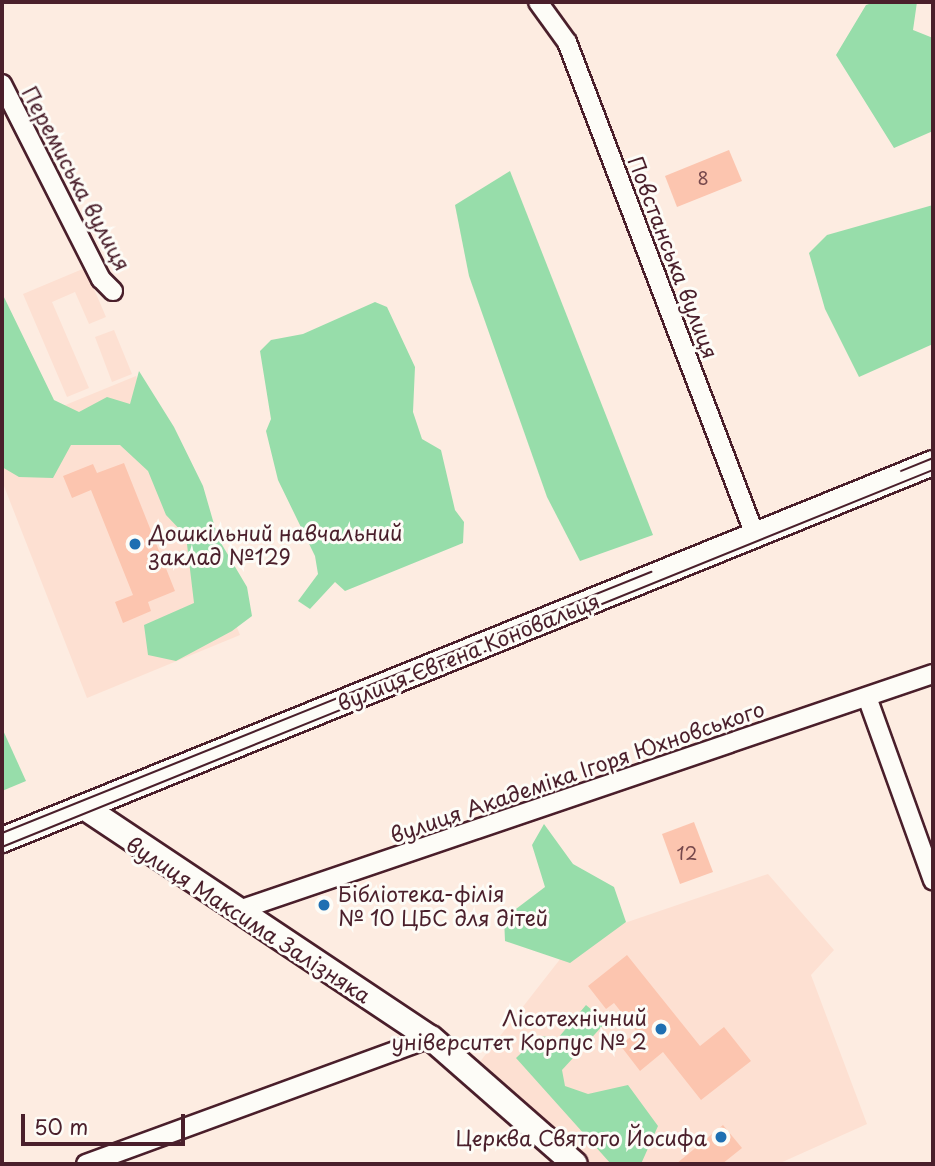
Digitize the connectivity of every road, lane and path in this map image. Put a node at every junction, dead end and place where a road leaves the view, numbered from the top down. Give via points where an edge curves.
1 (538, 2) edge
2 (2, 85) edge
3 (113, 291) dead end
4 (933, 463) edge
5 (755, 536) junction
6 (933, 674) edge
7 (867, 696) junction
8 (83, 807) junction
9 (2, 840) edge
10 (933, 880) edge
11 (236, 911) junction
12 (431, 1038) junction
13 (86, 1164) edge
14 (575, 1164) edge

1 - 5 street, Повстанська вулиця via 572,54
2 - 3 street, Перемиська вулиця via 101,279
4 - 5 street, вулиця Євгена Коновальця
5 - 8 street, вулиця Євгена Коновальця
6 - 7 street, вулиця Академіка Ігоря Юхновського
7 - 10 street
7 - 11 street, вулиця Академіка Ігоря Юхновського
8 - 9 street, вулиця Євгена Коновальця
8 - 11 street, вулиця Максима Залізняка
11 - 12 street, вулиця Максима Залізняка
12 - 13 street
12 - 14 street, вулиця Максима Залізняка

